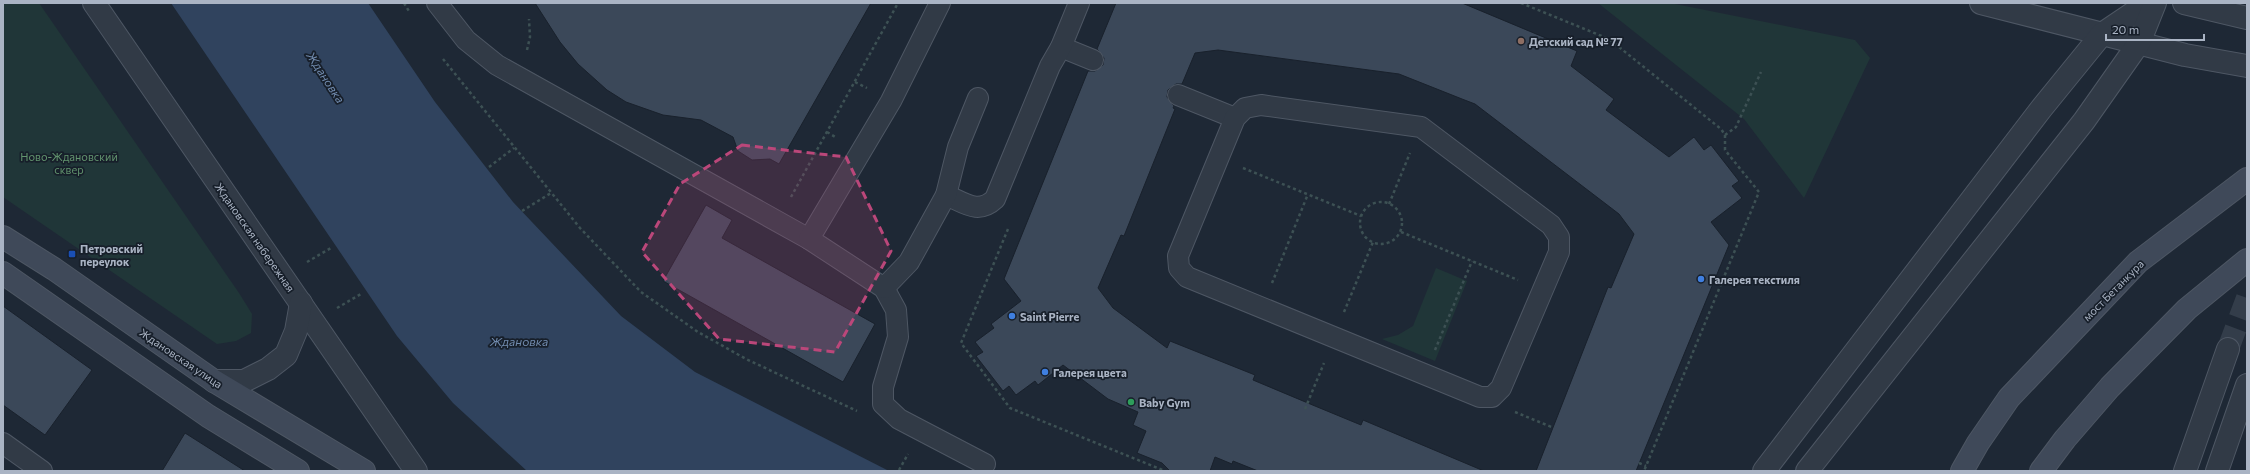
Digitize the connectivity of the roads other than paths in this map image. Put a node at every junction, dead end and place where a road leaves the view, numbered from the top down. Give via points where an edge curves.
1 (94, 3) edge
2 (437, 3) edge
3 (940, 3) edge
4 (1079, 3) edge
5 (1981, 3) edge
6 (2148, 3) edge
7 (2155, 3) edge
8 (2184, 3) edge
9 (2247, 18) edge
10 (2102, 34) junction
11 (2139, 43) junction
12 (1061, 47) junction
13 (1093, 60) dead end
14 (2247, 66) edge
15 (1178, 95) dead end
16 (978, 98) dead end
17 (1235, 118) junction
18 (2247, 179) edge
19 (946, 196) junction
20 (3, 238) edge
21 (809, 239) junction
22 (2247, 260) edge
23 (3, 273) edge
24 (884, 288) junction
25 (300, 303) junction
26 (2228, 350) tunnel mouth
27 (214, 382) junction
28 (2247, 385) edge
29 (2241, 422) edge
30 (3, 443) edge
31 (985, 464) dead end
32 (42, 471) edge
33 (298, 471) edge
34 (364, 471) edge
35 (416, 471) edge
36 (1764, 471) edge
37 (1807, 471) edge
38 (1962, 471) edge
39 (2041, 471) edge
40 (2185, 471) edge
41 (2217, 471) edge

1 - 25 street, Ждановская набережная
2 - 21 lane via 466,40 498,65
3 - 21 lane via 891,101
4 - 12 lane
5 - 10 street
6 - 10 street
7 - 11 street
8 - 9 street
10 - 11 street
10 - 36 street via 2041,109
11 - 14 street via 2185,55
11 - 37 street via 2084,121
12 - 13 lane
12 - 19 lane via 1050,66 995,199 986,207 975,208
15 - 17 lane
16 - 19 lane via 958,147
17 - 17 lane via 1178,256 1179,268 1187,277 1480,397 1492,397 1501,388 1559,252 1559,237 1552,224 1421,127 1261,105 1245,108
18 - 38 main road, мост Бетанкура via 2138,262 2009,398
19 - 24 lane via 909,262
20 - 27 main road, Ждановская улица via 54,269
21 - 24 lane
22 - 39 main road via 2187,309 2110,387
23 - 33 main road via 208,416
24 - 31 lane via 896,310 898,337 883,387 883,404 899,419
25 - 27 street via 296,331 286,355 268,369 244,380
25 - 35 street, Ждановская набережная
26 - 40 street
27 - 34 main road, Ждановская улица
28 - 29 street
29 - 41 street
30 - 32 lane

